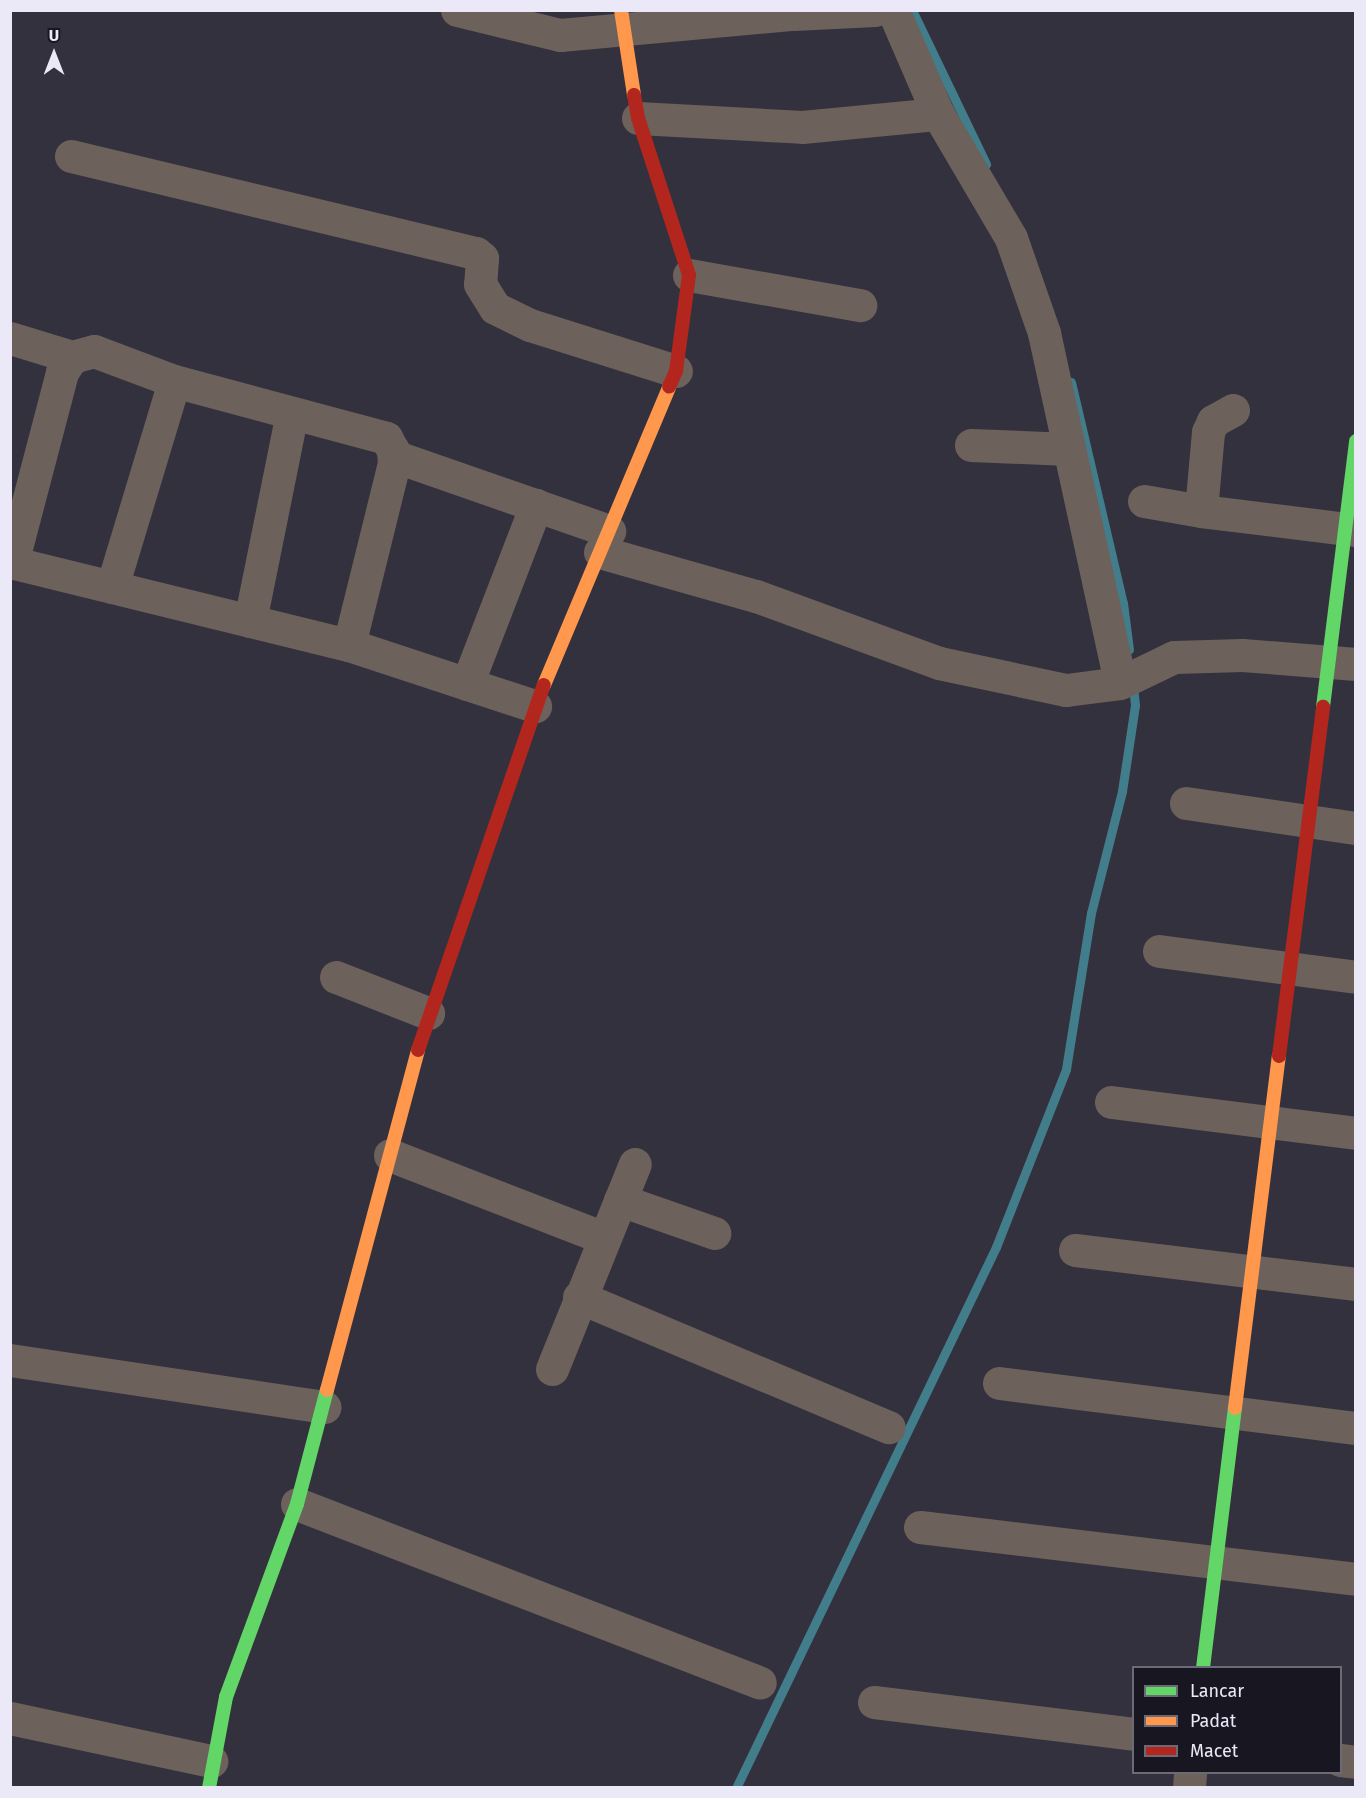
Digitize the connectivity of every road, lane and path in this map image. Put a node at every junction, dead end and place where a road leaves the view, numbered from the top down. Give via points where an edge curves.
1 (457, 10) edge
2 (875, 10) edge
3 (893, 10) edge
4 (622, 21) edge
5 (938, 114) junction
6 (638, 118) junction
7 (71, 156) dead end
8 (689, 275) junction
9 (860, 306) dead end
10 (10, 338) edge
11 (72, 357) junction
12 (676, 371) junction
13 (174, 381) junction
14 (1233, 410) dead end
15 (292, 413) junction
16 (1356, 441) edge
17 (971, 445) dead end
18 (1069, 449) junction
19 (394, 456) junction
20 (1144, 501) dead end
21 (536, 505) junction
22 (1201, 511) junction
23 (1350, 530) edge
24 (604, 542) junction
25 (11, 562) edge
26 (112, 587) junction
27 (250, 621) junction
28 (349, 645) junction
29 (1343, 663) edge
30 (1133, 676) junction
31 (467, 684) junction
32 (535, 706) junction
33 (1186, 803) dead end
34 (1308, 823) junction
35 (1356, 828) edge
36 (1159, 951) dead end
37 (1291, 969) junction
38 (1356, 977) edge
39 (336, 978) dead end
40 (428, 1013) junction
41 (1111, 1101) dead end
42 (1270, 1124) junction
43 (1356, 1133) edge
44 (390, 1155) junction
45 (635, 1164) dead end
46 (620, 1200) junction
47 (714, 1233) dead end
48 (604, 1238) junction
49 (1075, 1250) dead end
50 (1252, 1273) junction
51 (1356, 1284) edge
52 (579, 1297) junction
53 (10, 1360) edge
54 (552, 1369) dead end
55 (999, 1383) dead end
56 (324, 1407) junction
57 (1235, 1413) junction
58 (889, 1426) dead end
59 (1356, 1428) edge
60 (297, 1504) junction
61 (920, 1527) dead end
62 (1216, 1562) junction
63 (1356, 1579) edge
64 (1203, 1666) edge
65 (760, 1683) dead end
66 (874, 1702) dead end
67 (10, 1718) edge
68 (1132, 1734) edge
69 (210, 1774) edge

1 - 4 street via 560,35
2 - 4 street
3 - 5 street
4 - 6 street
5 - 6 street via 801,128
5 - 18 street via 1011,238 1044,333
6 - 8 street
7 - 12 street via 476,253 482,258 480,284 495,308 530,325
8 - 9 street
8 - 12 street
10 - 11 street
11 - 13 street via 94,351
11 - 25 street via 62,372
12 - 24 street
13 - 15 street
13 - 26 street
14 - 22 street via 1213,421 1208,432
15 - 19 street via 387,438
15 - 27 street
16 - 23 street
17 - 18 street
18 - 30 street
19 - 21 street
19 - 28 street
20 - 22 street
21 - 24 street
21 - 31 street
22 - 23 street
23 - 29 street
24 - 30 street via 939,663 1066,690
24 - 32 street
25 - 26 street
26 - 27 street
27 - 28 street
28 - 31 street
29 - 30 street via 1242,655 1174,657
29 - 34 street
31 - 32 street
32 - 40 street
33 - 34 street
34 - 35 street
34 - 37 street
36 - 37 street
37 - 38 street
37 - 42 street
39 - 40 street
40 - 44 street
41 - 42 street
42 - 43 street
42 - 50 street
44 - 48 street
44 - 56 street
45 - 46 street
46 - 47 street
46 - 48 street
48 - 52 street
49 - 50 street
50 - 51 street
50 - 57 street
52 - 54 street
52 - 58 street
53 - 56 street
55 - 57 street
56 - 60 street
57 - 59 street
57 - 62 street
60 - 65 street
60 - 69 street via 226,1697
61 - 62 street
62 - 63 street
62 - 64 street
66 - 68 street
67 - 69 street

